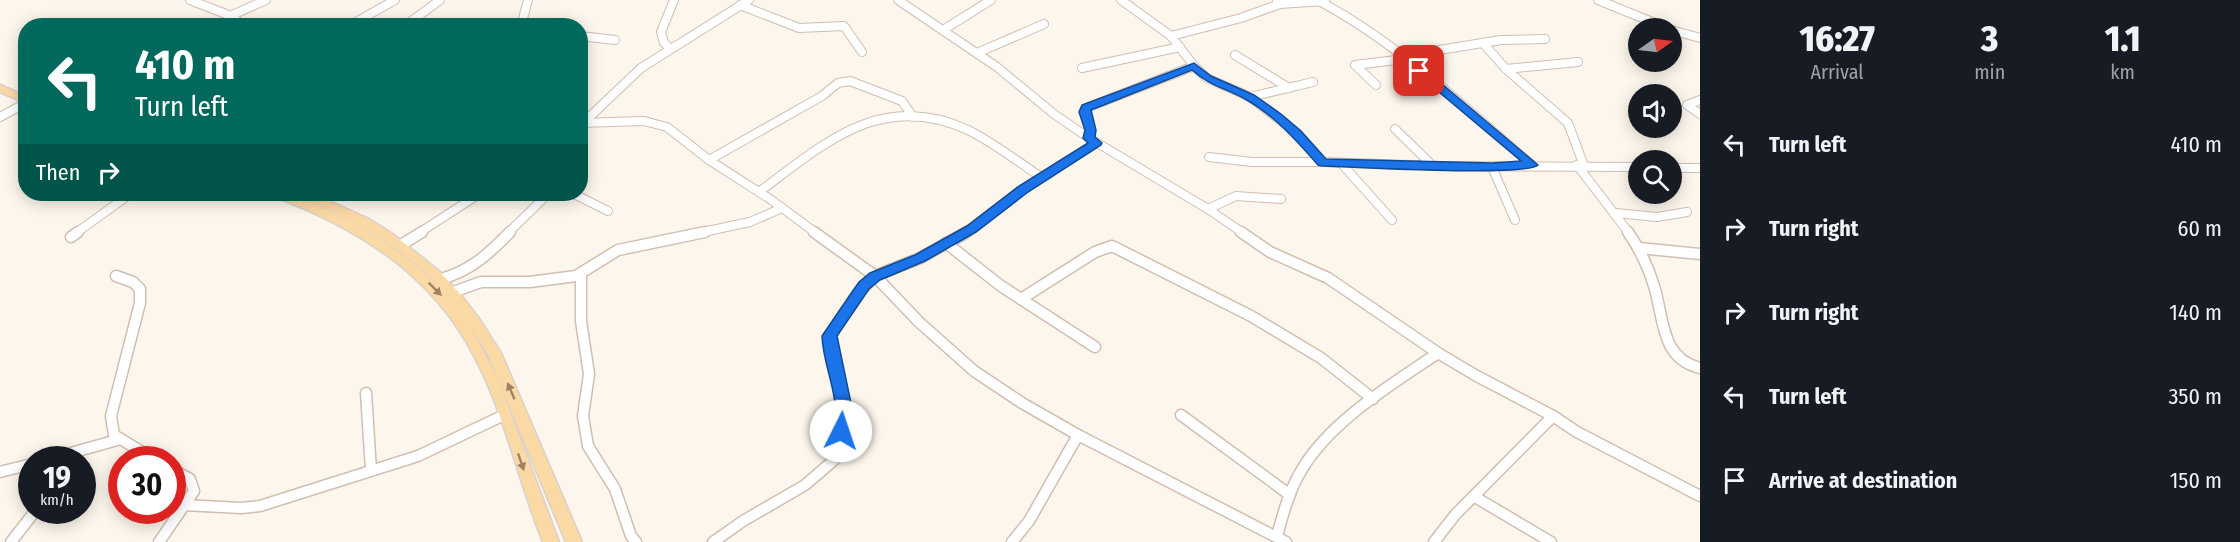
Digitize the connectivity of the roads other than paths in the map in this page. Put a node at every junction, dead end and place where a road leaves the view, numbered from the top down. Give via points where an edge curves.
1 (266, 0) edge
2 (395, 0) edge
3 (440, 0) edge
4 (528, 0) edge
5 (674, 0) edge
6 (749, 0) edge
7 (898, 0) edge
8 (991, 0) edge
9 (1121, 0) edge
10 (1598, 0) edge
11 (196, 1) edge
12 (1325, 1) edge
13 (1278, 2) edge
14 (740, 5) junction
15 (230, 16) junction
16 (233, 18) edge
17 (363, 18) edge
18 (416, 18) edge
19 (523, 18) edge
20 (1642, 18) edge
21 (1044, 24) dead end
22 (943, 30) junction
23 (1682, 33) edge
24 (588, 36) edge
25 (1171, 36) junction
26 (1700, 38) edge
27 (1545, 39) dead end
28 (615, 40) dead end
29 (1483, 43) junction
30 (1180, 46) junction
31 (670, 48) junction
32 (862, 52) dead end
33 (977, 53) junction
34 (1235, 55) dead end
35 (1403, 58) junction
36 (1578, 62) dead end
37 (1194, 66) junction
38 (1082, 68) dead end
39 (1506, 69) junction
40 (1313, 82) dead end
41 (1376, 85) dead end
42 (1, 87) edge
43 (1289, 88) junction
44 (18, 90) edge
45 (18, 97) edge
46 (1250, 98) junction
47 (1700, 100) edge
48 (18, 106) edge
49 (1700, 114) edge
50 (0, 117) edge
51 (913, 117) junction
52 (588, 118) edge
53 (588, 124) edge
54 (1395, 129) dead end
55 (1093, 141) junction
56 (1209, 158) dead end
57 (708, 159) junction
58 (1322, 162) junction
59 (1341, 163) junction
60 (1432, 165) junction
61 (1532, 165) junction
62 (1580, 166) junction
63 (1492, 167) junction
64 (1628, 167) edge
65 (1682, 168) edge
66 (1699, 169) edge
67 (1041, 177) junction
68 (759, 192) junction
69 (1281, 199) dead end
70 (120, 201) edge
71 (298, 201) edge
72 (321, 201) edge
73 (468, 201) edge
74 (541, 201) edge
75 (588, 201) edge
76 (782, 208) junction
77 (1208, 209) junction
78 (608, 211) dead end
79 (1687, 212) dead end
80 (1616, 213) junction
81 (1392, 220) dead end
82 (1515, 220) dead end
83 (71, 237) dead end
84 (946, 243) junction
85 (401, 245) junction
86 (1639, 248) junction
87 (1700, 254) edge
88 (581, 274) junction
89 (116, 276) dead end
90 (875, 276) junction
91 (441, 279) junction
92 (453, 292) junction
93 (1021, 299) junction
94 (1095, 347) dead end
95 (1438, 353) junction
96 (1700, 368) edge
97 (366, 393) dead end
98 (1374, 399) junction
99 (504, 415) junction
100 (1181, 415) dead end
101 (1553, 416) junction
102 (1078, 435) junction
103 (121, 439) junction
104 (133, 446) edge
105 (96, 448) edge
106 (18, 468) edge
107 (371, 470) junction
108 (0, 472) edge
109 (186, 476) edge
110 (1290, 495) junction
111 (1700, 496) edge
112 (1475, 497) junction
113 (186, 502) edge
114 (186, 505) edge
115 (25, 524) edge
116 (171, 524) edge
117 (1281, 539) edge
118 (11, 542) edge
119 (159, 542) edge
120 (551, 542) edge
121 (574, 542) edge
122 (636, 542) edge
123 (714, 542) edge
124 (1012, 542) edge
125 (1434, 542) edge
126 (1551, 542) edge

1 - 15 street
2 - 17 street
3 - 18 street
4 - 19 street
5 - 31 street via 660,37
6 - 14 street
7 - 22 street
8 - 22 street
9 - 25 street
10 - 20 street
11 - 15 street
12 - 13 street
12 - 35 street
13 - 25 street via 1241,18
14 - 31 street
14 - 32 street via 799,28 844,26
15 - 16 street
21 - 33 street
22 - 33 street
23 - 26 street
24 - 28 street
25 - 30 street
27 - 29 street
29 - 35 street
29 - 39 street
30 - 37 street
30 - 38 street
31 - 52 street via 641,68
33 - 55 street
34 - 43 street
35 - 41 street via 1354,65
35 - 61 street
36 - 39 street
37 - 46 street via 1216,83
37 - 55 street via 1086,108
39 - 62 street via 1568,123
40 - 43 street
42 - 44 main road
42 - 45 main road
43 - 46 street
46 - 58 street via 1297,133
47 - 49 street via 1687,105
48 - 50 street
51 - 57 street via 902,100 842,81
51 - 67 street via 942,121 968,131
51 - 68 street via 886,117 864,123
53 - 57 street via 659,123
54 - 60 street
55 - 67 street
55 - 77 street
56 - 58 street
57 - 68 street
58 - 59 street
59 - 60 street
59 - 81 street
60 - 63 street
61 - 62 street
61 - 63 street
62 - 64 street
62 - 80 street
63 - 82 street
65 - 66 street
67 - 84 street
68 - 76 street
69 - 77 street via 1236,196
70 - 83 street
71 -> 99 main road via 362,230 394,252 446,301 481,355
72 - 85 main road via 372,224
73 - 85 street
74 - 91 street via 464,272
75 - 78 street
76 - 88 street via 750,222 618,250
76 - 90 street
77 - 95 street via 1270,252 1328,278
79 - 80 street via 1657,217
80 - 86 street
84 - 90 street
84 - 93 street
85 - 91 main road
86 - 87 street
86 - 96 street via 1654,285 1669,346 1682,361
88 - 92 street via 530,282 481,282
88 - 122 street via 581,321 589,374 583,416 588,446 615,489
89 - 103 street via 140,289 140,303 111,416 114,435
90 - 102 street via 974,371
90 - 123 street via 857,294 829,336 844,417 834,460 805,485
91 - 92 main road
121 -> 92 main road via 494,352
93 - 94 street
93 - 98 street via 1095,252 1112,246 1259,321 1321,358
95 - 98 street
95 - 101 street
97 - 107 street
98 - 110 street via 1305,464
99 - 107 street via 417,456
99 -> 120 main road
100 - 110 street
101 - 111 street via 1576,432
101 - 112 street
102 - 117 street
102 - 124 street via 1029,521
103 - 104 street
103 - 105 street
106 - 108 street
107 - 114 street via 260,506
109 - 113 street via 195,484
110 - 117 street
112 - 125 street
112 - 126 street
115 - 118 street
116 - 119 street

